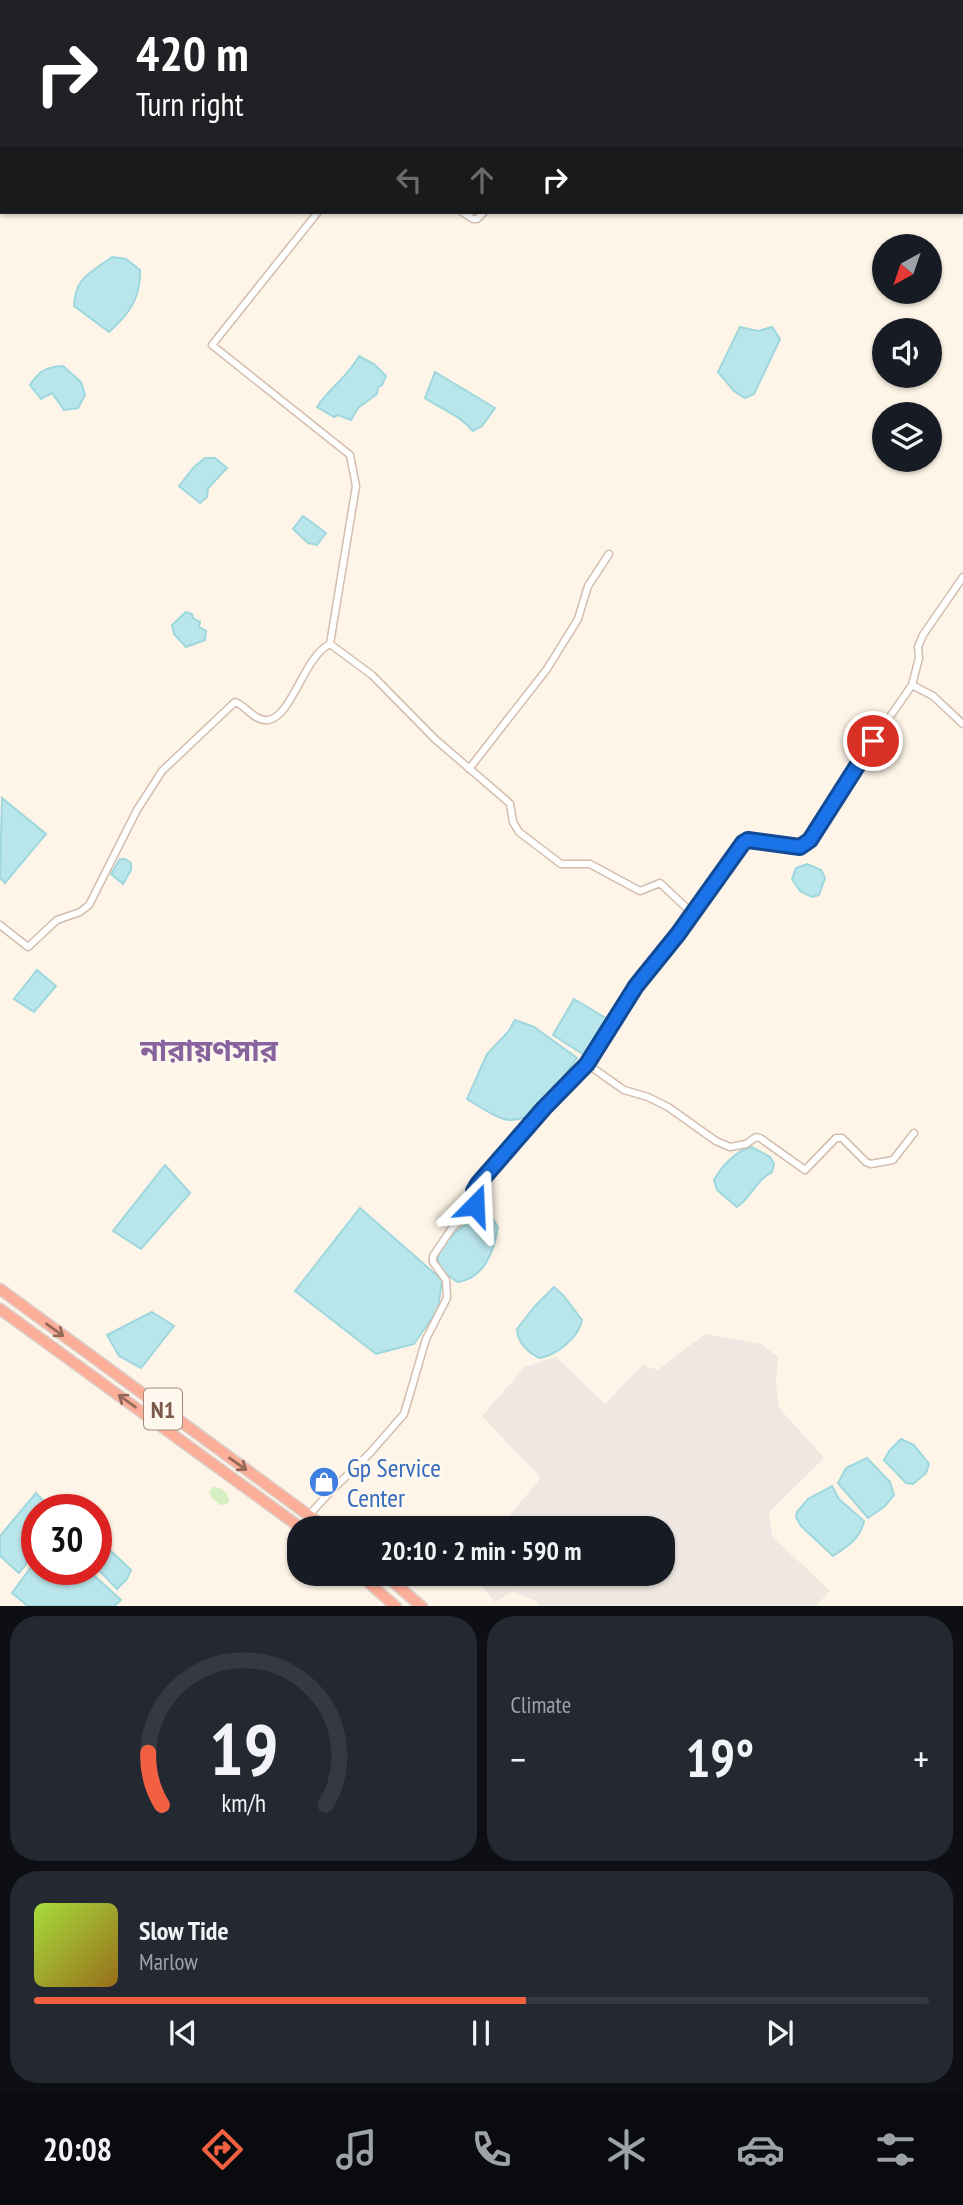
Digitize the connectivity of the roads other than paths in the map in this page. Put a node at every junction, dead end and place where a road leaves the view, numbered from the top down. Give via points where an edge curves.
1 (316, 214) edge
2 (465, 214) edge
3 (482, 214) edge
4 (609, 554) dead end
5 (963, 577) edge
6 (330, 644) junction
7 (912, 685) junction
8 (963, 724) edge
9 (469, 769) junction
10 (692, 913) junction
11 (0, 925) edge
12 (587, 1064) junction
13 (914, 1133) dead end
14 (0, 1289) edge
15 (0, 1309) edge
16 (218, 1450) junction
17 (210, 1461) junction
18 (310, 1516) joint
19 (287, 1518) edge
20 (373, 1586) edge
21 (398, 1586) edge
22 (396, 1606) edge
23 (422, 1606) edge

1 - 6 street via 212,345 350,455 356,486
2 - 3 street via 473,219
4 - 9 street via 588,586 578,619 547,669
5 - 7 street via 923,635
6 - 9 street via 380,682
6 - 11 street via 321,648 276,717 261,719 235,702 162,771 89,905 57,920 28,947
7 - 8 street via 933,696
7 - 10 street via 810,840 800,847 743,843
9 - 10 street via 510,804 519,832 561,864 590,864 640,891 660,883
10 - 12 street via 636,986
12 - 13 street via 624,1090 668,1107 716,1141 730,1147 760,1138 805,1170 836,1138 842,1138 871,1164 893,1160
12 - 18 street via 478,1184 471,1212 452,1228 433,1256 446,1280 447,1298 426,1339 404,1414
14 -> 16 highway, N1
17 -> 15 highway, N1
16 - 17 highway
16 -> 18 highway, N1
17 - 19 highway, N1
20 - 22 highway
21 - 23 highway

